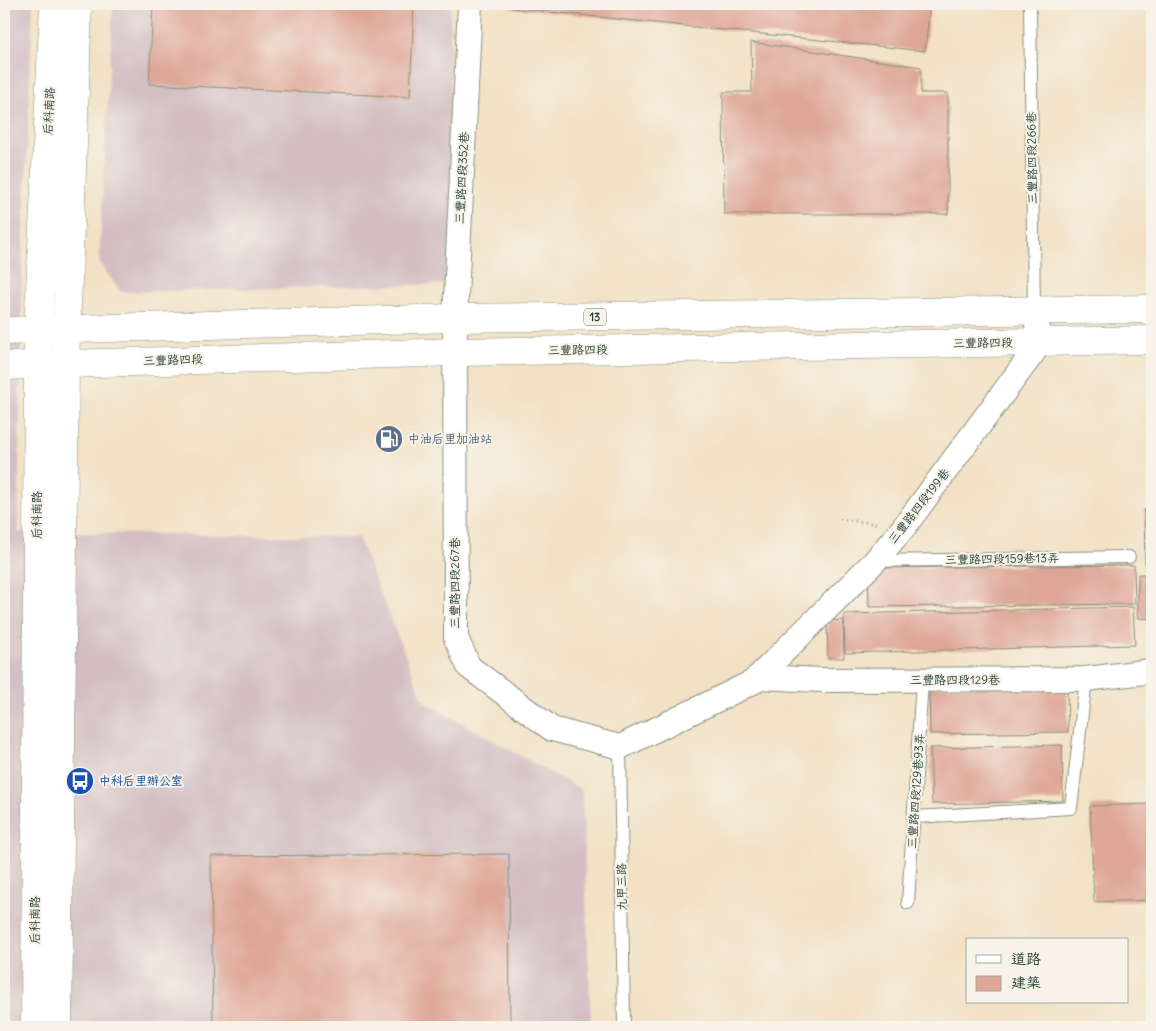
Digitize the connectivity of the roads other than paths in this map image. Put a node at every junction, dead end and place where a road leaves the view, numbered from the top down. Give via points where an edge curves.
1 (54, 4) edge
2 (78, 4) edge
3 (470, 4) edge
4 (1030, 4) edge
5 (1152, 309) edge
6 (1034, 312) junction
7 (456, 318) junction
8 (67, 329) junction
9 (38, 330) junction
10 (4, 331) edge
11 (1152, 340) edge
12 (1041, 342) junction
13 (455, 352) junction
14 (65, 364) junction
15 (4, 366) edge
16 (38, 366) junction
17 (1129, 557) dead end
18 (875, 561) junction
19 (50, 602) junction
20 (1152, 671) edge
21 (758, 677) junction
22 (1086, 679) junction
23 (922, 680) junction
24 (620, 747) junction
25 (915, 817) junction
26 (908, 902) dead end
27 (48, 915) junction
28 (35, 1027) edge
29 (58, 1027) edge
30 (624, 1027) edge

1 - 9 main road, 后科南路
2 - 8 main road, 后科南路
3 - 7 street, 三豐路四段352巷
4 - 6 lane, 三豐路四段266巷
5 - 6 main road, 13
6 - 7 main road, 13
6 - 12 street
7 - 8 main road, 13
7 - 13 street, 三豐路四段352巷
8 - 9 main road, 13
8 - 14 main road, 后科南路
9 - 10 main road, 13
9 - 16 main road, 后科南路
11 - 12 main road, 三豐路四段
12 - 13 main road, 三豐路四段
12 - 18 street, 三豐路四段199巷 via 904,527
13 - 14 main road, 三豐路四段
13 - 24 street, 三豐路四段267巷 via 456,638 469,667 552,729
14 - 16 main road, 三豐路四段
14 - 19 main road, 后科南路
15 - 16 main road, 三豐路四段
16 - 19 main road, 后科南路
17 - 18 lane, 三豐路四段159巷13弄
18 - 21 street, 三豐路四段199巷
19 - 27 main road, 后科南路
20 - 22 street, 三豐路四段129巷
21 - 23 street, 三豐路四段129巷
21 - 24 street, 三豐路四段199巷
22 - 23 street, 三豐路四段129巷
22 - 25 lane via 1071,808
23 - 25 lane, 三豐路四段129巷93弄
24 - 30 lane, 九甲三路
25 - 26 lane, 三豐路四段129巷93弄
27 - 28 main road, 后科南路
27 - 29 main road, 后科南路

